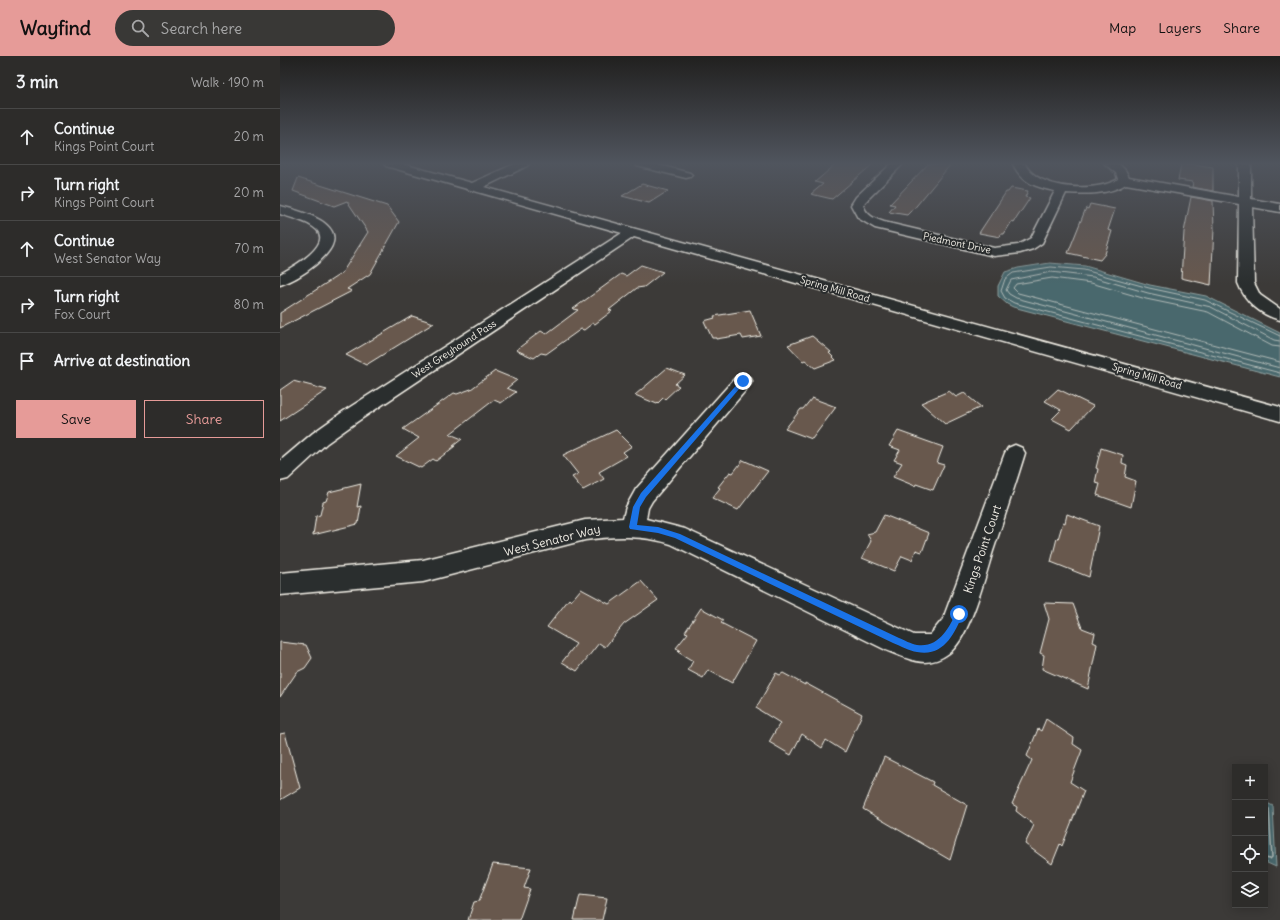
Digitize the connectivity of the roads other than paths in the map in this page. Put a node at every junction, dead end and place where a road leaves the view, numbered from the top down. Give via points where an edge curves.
1 (533, 204) edge
2 (858, 204) edge
3 (1054, 204) edge
4 (1245, 204) edge
5 (1259, 204) edge
6 (1280, 208) edge
7 (280, 210) edge
8 (633, 232) junction
9 (280, 280) edge
10 (1280, 315) edge
11 (743, 381) dead end
12 (1280, 414) edge
13 (1015, 453) dead end
14 (280, 473) edge
15 (633, 527) junction
16 (280, 584) edge
17 (832, 610) joint

1 - 8 street, Spring Mill Road
2 - 3 street, Piedmont Drive via 861,214 868,220 894,229 994,252 1020,249 1037,240
4 - 10 street via 1246,283 1256,299
5 - 6 street
7 - 9 street via 314,222 324,229 326,235 323,248 316,257
8 - 12 street, Spring Mill Road
8 - 14 street, West Greyhound Pass via 351,416 320,438
11 - 15 street via 644,495 637,507
13 - 17 street, Kings Point Court via 949,636 934,648 917,649
15 - 16 street, West Senator Way via 610,526 585,530 423,571
15 - 17 street, West Senator Way via 658,530 677,536

